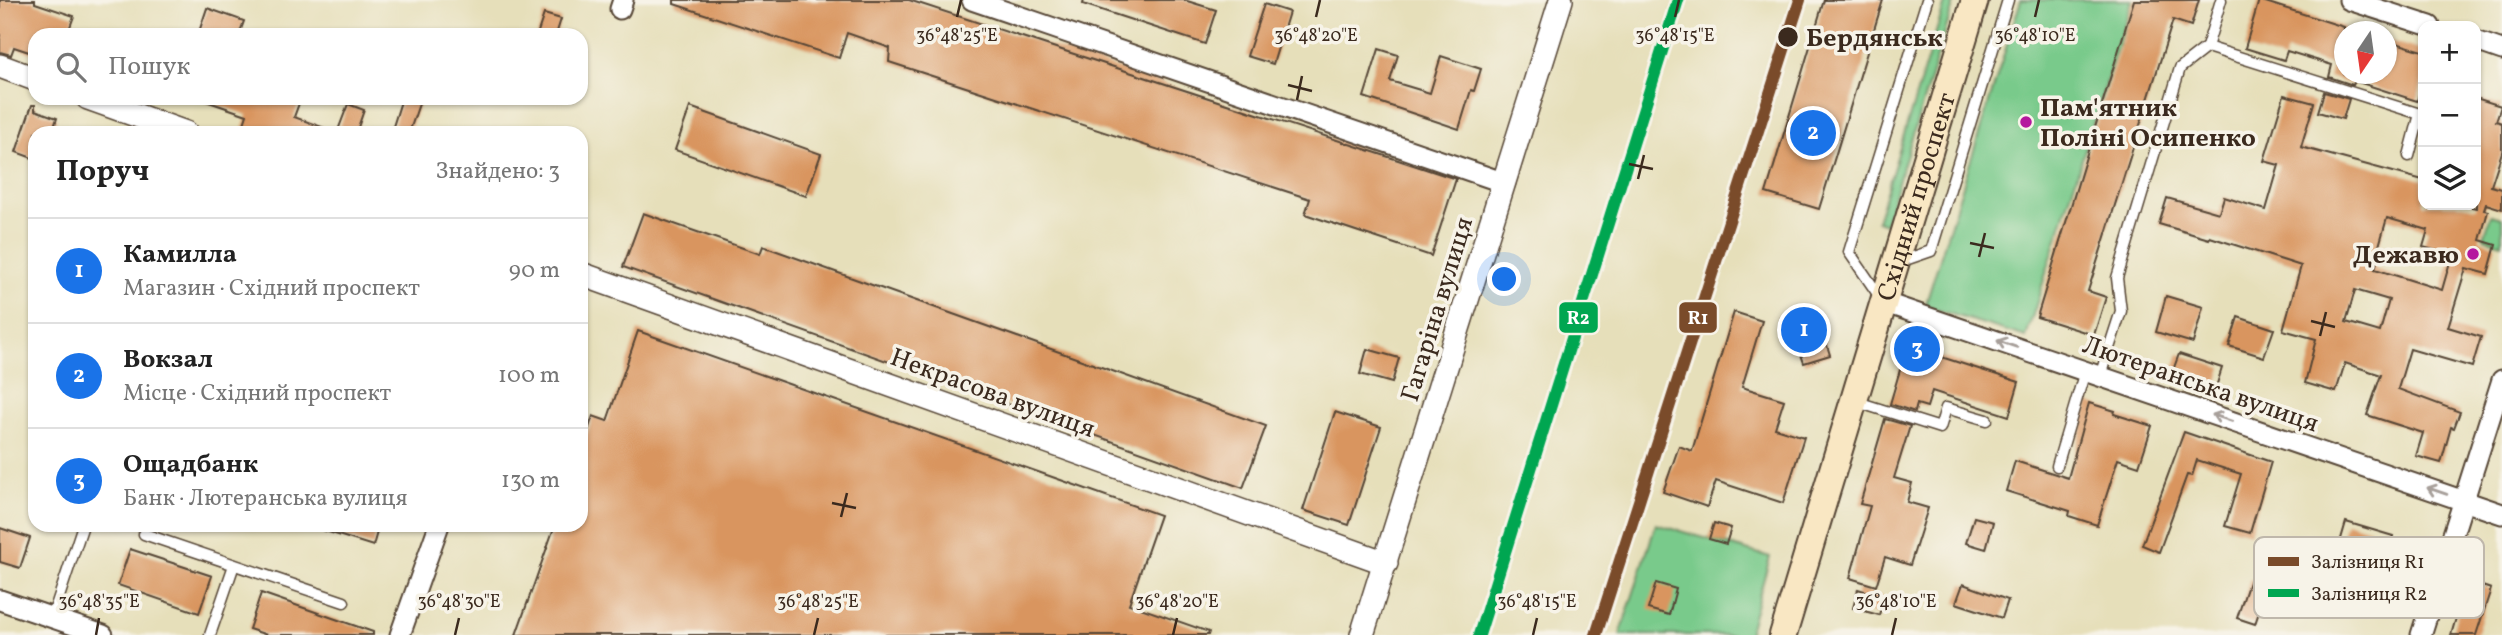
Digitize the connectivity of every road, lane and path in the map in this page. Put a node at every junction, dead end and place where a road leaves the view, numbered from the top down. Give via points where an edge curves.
1 (972, 0) edge
2 (1561, 0) edge
3 (1927, 0) edge
4 (1975, 0) edge
5 (2008, 0) edge
6 (2221, 0) edge
7 (2349, 0) edge
8 (2418, 22) edge
9 (2481, 43) edge
10 (2207, 47) junction
11 (2502, 50) edge
12 (0, 66) edge
13 (28, 76) edge
14 (108, 105) edge
15 (166, 126) edge
16 (2409, 156) dead end
17 (1505, 184) junction
18 (1895, 263) junction
19 (588, 277) edge
20 (1883, 302) junction
21 (2093, 374) junction
22 (2502, 380) edge
23 (1854, 401) junction
24 (1987, 420) dead end
25 (2057, 466) dead end
26 (2465, 501) junction
27 (2502, 514) edge
28 (81, 532) edge
29 (437, 532) edge
30 (144, 534) dead end
31 (2453, 537) edge
32 (1386, 562) junction
33 (234, 565) junction
34 (0, 600) edge
35 (344, 602) dead end
36 (52, 618) junction
37 (2427, 618) edge
38 (103, 635) edge
39 (210, 635) edge
40 (400, 635) edge
41 (1362, 635) edge
42 (1783, 635) edge
43 (2421, 635) edge

1 - 17 street
2 - 17 street, Гагаріна вулиця
3 - 20 lane via 1849,253
4 - 18 main road, Східний проспект
5 - 18 lane via 1931,251
6 - 10 lane
7 - 8 street
9 - 11 street
10 - 16 lane via 2420,114
10 - 21 lane via 2180,68 2117,278 2121,311
12 - 13 street
14 - 15 street
17 - 32 street, Гагаріна вулиця
18 - 20 main road, Східний проспект
19 - 32 street, Некрасова вулиця
21 -> 20 street, Лютеранська вулиця
20 - 23 main road, Східний проспект
21 - 25 lane
26 -> 21 street, Лютеранська вулиця
22 - 26 street
23 - 24 lane via 1940,428 1946,408
23 - 42 main road, Східний проспект
26 - 27 street, Лютеранська вулиця
26 - 31 street
28 - 36 lane
29 - 40 street
30 - 33 lane
32 - 41 street, Гагаріна вулиця
33 - 35 lane
33 - 39 lane
34 - 36 street
36 - 38 street
37 - 43 street

